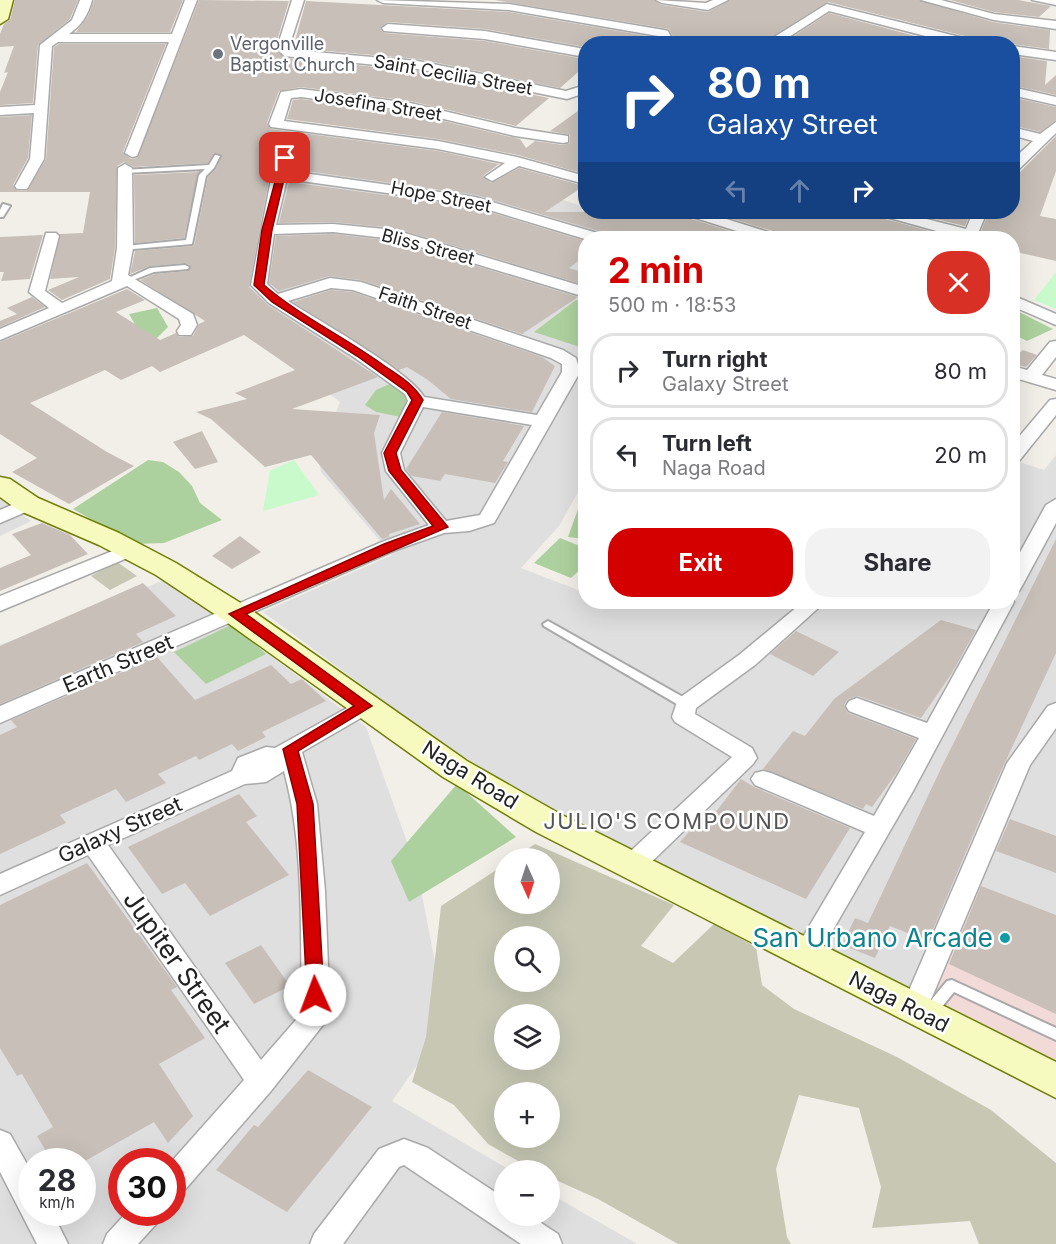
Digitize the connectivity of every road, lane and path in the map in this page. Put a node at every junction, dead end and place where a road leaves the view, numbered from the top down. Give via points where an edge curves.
1 (86, 0) edge
2 (191, 0) edge
3 (298, 0) edge
4 (383, 0) edge
5 (402, 0) edge
6 (662, 0) edge
7 (722, 0) edge
8 (927, 0) edge
9 (1038, 0) edge
10 (1056, 2) edge
11 (1056, 25) edge
12 (665, 36) edge
13 (782, 36) edge
14 (941, 36) edge
15 (56, 38) junction
16 (177, 38) junction
17 (1020, 51) edge
18 (578, 52) edge
19 (1056, 56) edge
20 (578, 91) edge
21 (1020, 93) edge
22 (1056, 101) edge
23 (40, 109) junction
24 (0, 111) edge
25 (1056, 126) edge
26 (515, 132) junction
27 (1020, 133) edge
28 (1043, 139) junction
29 (563, 140) dead end
30 (488, 153) junction
31 (217, 156) dead end
32 (285, 158) dead end
33 (517, 161) junction
34 (1020, 161) edge
35 (127, 164) junction
36 (212, 166) junction
37 (279, 174) junction
38 (578, 174) edge
39 (492, 177) dead end
40 (479, 185) dead end
41 (22, 186) dead end
42 (458, 198) junction
43 (6, 206) dead end
44 (0, 215) edge
45 (713, 219) edge
46 (909, 219) edge
47 (267, 230) junction
48 (751, 231) edge
49 (951, 231) edge
50 (578, 232) edge
51 (51, 236) dead end
52 (125, 248) junction
53 (185, 267) dead end
54 (123, 282) junction
55 (578, 290) edge
56 (275, 300) junction
57 (1020, 304) edge
58 (61, 310) junction
59 (1056, 320) edge
60 (185, 331) dead end
61 (0, 335) edge
62 (1056, 346) edge
63 (1020, 374) edge
64 (1031, 377) junction
65 (1056, 385) edge
66 (417, 400) junction
67 (1056, 404) edge
68 (541, 421) junction
69 (1020, 443) edge
70 (0, 485) edge
71 (28, 504) junction
72 (1056, 505) edge
73 (0, 517) edge
74 (441, 527) junction
75 (130, 550) junction
76 (1020, 571) edge
77 (0, 604) edge
78 (807, 609) edge
79 (1000, 609) edge
80 (236, 614) junction
81 (548, 624) dead end
82 (686, 704) junction
83 (365, 706) junction
84 (857, 706) dead end
85 (1056, 711) edge
86 (0, 715) edge
87 (932, 734) junction
88 (284, 753) junction
89 (763, 779) dead end
90 (879, 828) junction
91 (92, 842) junction
92 (630, 867) junction
93 (0, 885) edge
94 (806, 954) junction
95 (920, 1012) junction
96 (1056, 1034) edge
97 (1056, 1080) edge
98 (261, 1082) junction
99 (0, 1143) edge
100 (186, 1167) edge
101 (18, 1177) edge
102 (43, 1226) edge
103 (134, 1226) edge
104 (53, 1244) edge
105 (118, 1244) edge
106 (325, 1244) edge
107 (547, 1244) edge

1 - 15 street via 77,25
2 - 16 street
3 - 20 street, Saint Cecilia Street via 284,50 298,55 374,56 552,93
4 - 5 street
5 - 12 street via 509,7
5 - 18 street via 386,32 485,35
6 - 7 street via 708,7
8 - 11 street via 994,17
9 - 10 street
13 - 14 street via 827,7
15 - 16 street
15 - 23 street via 46,45
16 - 35 street
17 - 19 street
21 - 22 street
23 - 24 street
23 - 41 street via 36,161
25 - 28 street
26 - 29 street, Josefina Street
26 - 30 street
26 - 30 street, Josefina Street via 410,107 301,93 286,95 276,124
27 - 28 street
28 - 34 street
30 - 33 street, Josefina Street
31 - 36 lane
32 - 37 street
33 - 38 street, Josefina Street
33 - 39 street
35 - 36 lane
35 - 52 street
36 - 52 lane via 203,176 188,243
37 - 42 street, Hope Street
37 - 47 street
40 - 42 street
42 - 50 street, Hope Street
43 - 44 lane
45 - 48 street
46 - 49 street
47 - 55 street, Bliss Street via 333,228 395,235
47 - 56 street via 259,285
51 - 58 street via 37,292
52 - 54 street
53 - 54 lane via 153,270
54 - 58 street
54 - 60 street via 187,317 189,325
56 - 66 street via 361,354 412,390
56 - 68 street, Faith Street via 330,283 354,285 557,354 570,362 571,372
57 - 59 street
58 - 61 street
62 - 64 street
63 - 64 street
64 - 65 street
66 - 68 street
66 - 74 street via 390,453 395,471
67 - 69 street
68 - 74 street, Earth Street via 487,519
70 - 71 main road, Naga Road
71 - 73 street
71 - 75 main road, Naga Road
72 - 76 street
74 - 80 street, Earth Street
75 - 77 street
75 - 80 main road, Naga Road
78 - 82 street via 747,660
79 - 87 street
80 - 83 main road, Naga Road
80 - 86 street, Earth Street
81 - 82 lane
82 - 92 street via 683,717 745,758
83 - 88 street, Galaxy Street
83 - 92 main road, Naga Road via 455,769
84 - 87 street
85 - 95 street via 1019,763
87 - 90 street
88 - 91 street, Galaxy Street via 276,766 258,776 242,776
88 - 98 street via 305,804 316,1016
89 - 90 street
90 - 94 street
91 - 93 street, Galaxy Street
91 - 98 street, Jupiter Street
92 - 94 main road, Naga Road
94 - 95 main road, Naga Road
95 - 96 lane via 952,985
95 - 97 main road, Naga Road
98 - 100 street
99 - 101 street
102 - 104 street
103 - 105 street
106 - 107 street via 389,1158 404,1152 418,1157

